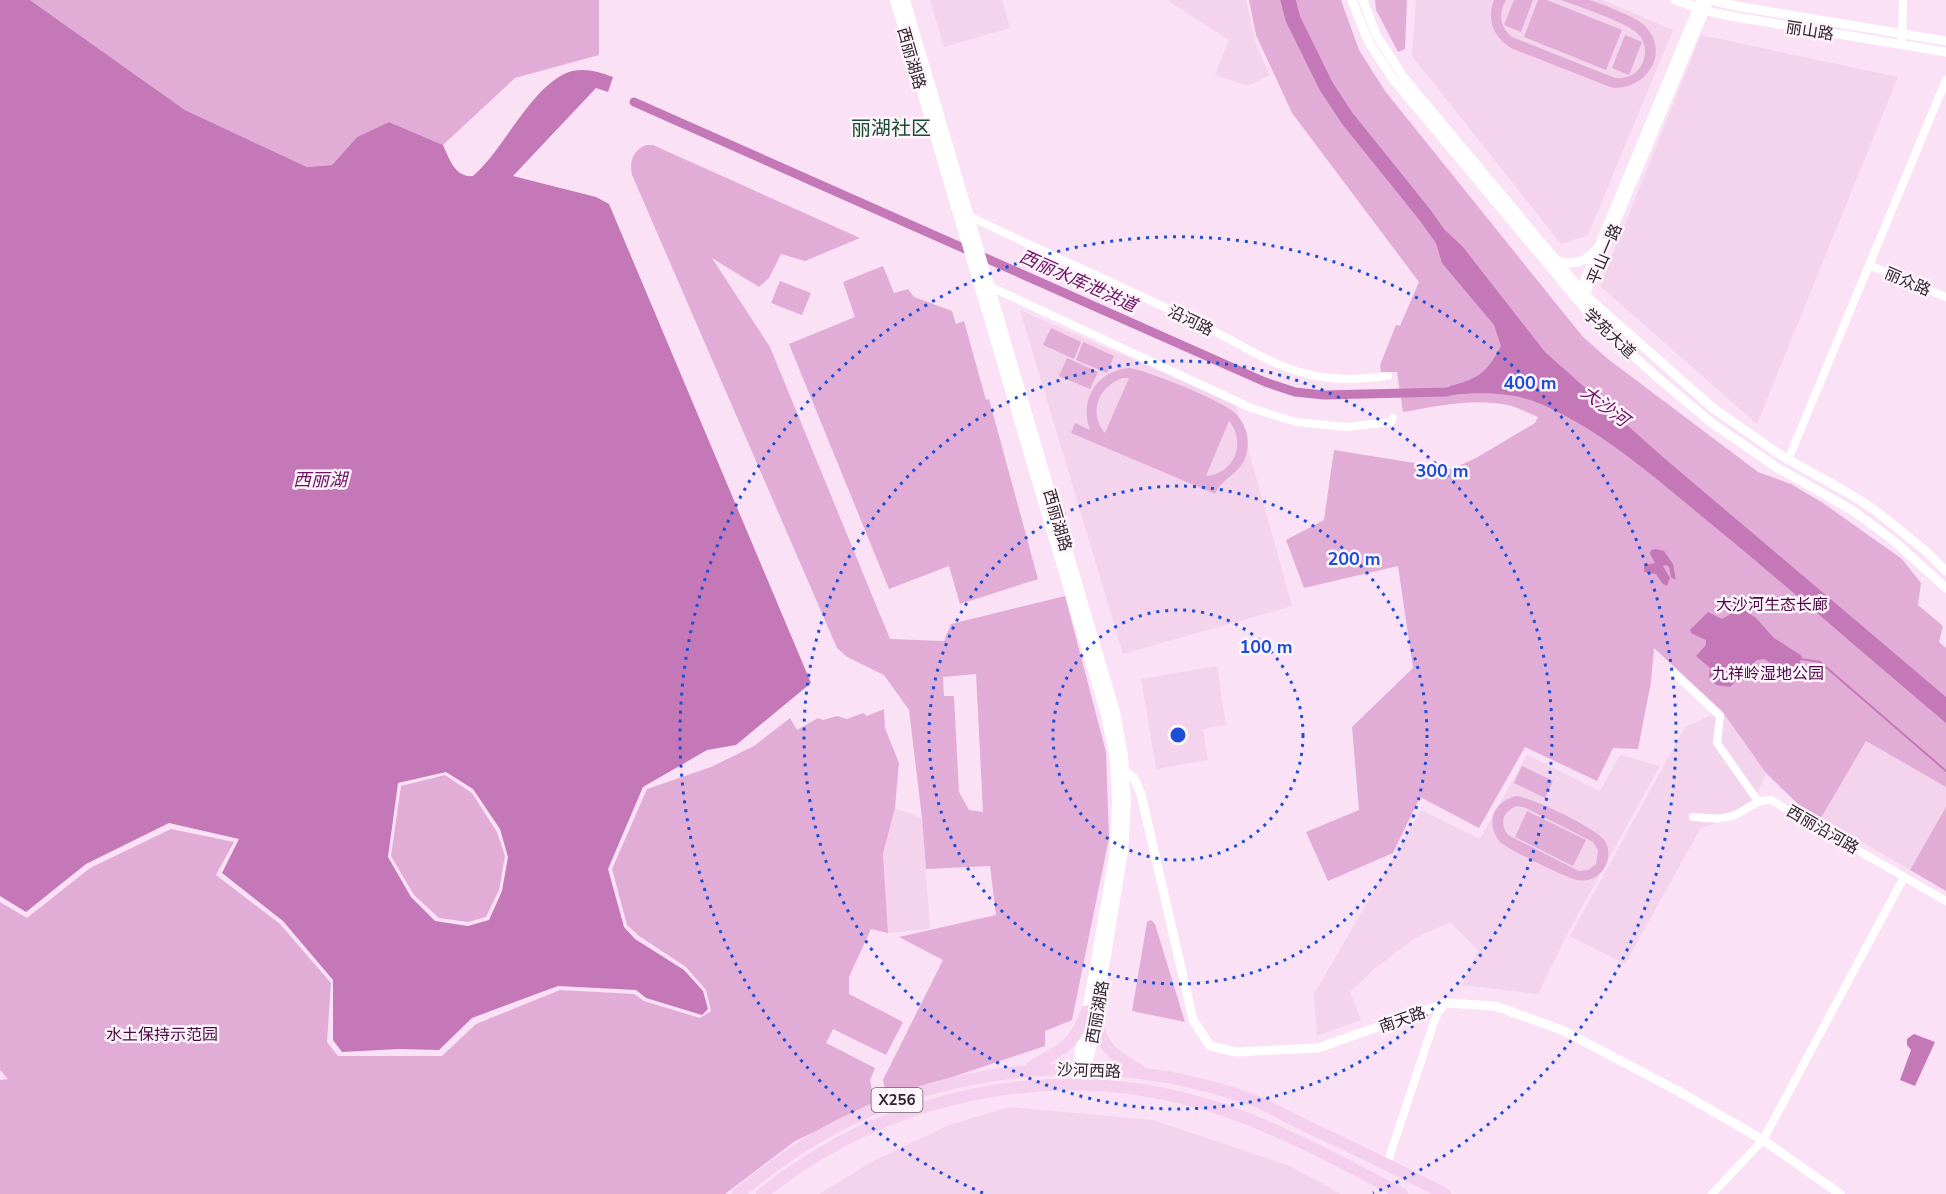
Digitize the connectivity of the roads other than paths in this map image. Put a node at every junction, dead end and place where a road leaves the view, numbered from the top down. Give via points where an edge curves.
1 (895, 0) edge
2 (905, 0) edge
3 (1352, 0) edge
4 (1363, 0) edge
5 (1675, 0) edge
6 (1710, 0) edge
7 (1903, 0) edge
8 (1702, 6) edge
9 (1902, 34) junction
10 (1946, 41) edge
11 (1902, 45) junction
12 (1946, 52) edge
13 (1946, 80) edge
14 (964, 218) junction
15 (1599, 245) junction
16 (976, 258) junction
17 (1553, 259) junction
18 (1869, 265) junction
19 (989, 286) junction
20 (1581, 296) junction
21 (1946, 297) edge
22 (1388, 376) dead end
23 (1394, 418) dead end
24 (1788, 460) junction
25 (1946, 571) edge
26 (1946, 588) edge
27 (1674, 673) dead end
28 (1124, 771) junction
29 (1758, 801) junction
30 (1693, 817) dead end
31 (1904, 877) junction
32 (1946, 901) edge
33 (1446, 1003) junction
34 (1092, 1012) junction
35 (1082, 1068) junction
36 (1026, 1071) junction
37 (1143, 1072) junction
38 (1077, 1084) junction
39 (1763, 1140) junction
40 (1387, 1164) junction
41 (738, 1194) edge
42 (762, 1194) edge
43 (1402, 1194) edge
44 (1445, 1194) edge
45 (1712, 1194) edge
46 (1840, 1194) edge

1 - 14 main road, 西丽湖路
2 - 14 main road, 西丽湖路
3 - 20 street, 学苑大道 via 1368,41 1393,79
4 - 17 street, 学苑大道 via 1376,35 1404,78
5 - 8 street, 丽山路
6 - 8 street, 平山一路
6 - 9 street, 丽山路
7 - 9 street
8 - 11 street, 丽山路 via 1736,17
8 - 15 street, 平山一路
8 - 20 street, 平山一路
9 - 10 street, 丽山路
9 - 11 street
11 - 12 street, 丽山路
13 - 18 street
14 - 16 main road
14 - 22 street, 沿河路 via 1199,323 1283,367 1337,379
15 - 17 street via 1590,256 1577,262
15 - 20 street, 平山一路
16 - 19 main road, 西丽湖路
16 - 34 main road, 西丽湖路 via 1107,715 1115,759 1115,851
17 - 20 street, 学苑大道
18 - 21 street, 丽众路
18 - 24 street
19 - 23 street via 1251,408 1296,422 1346,427 1390,422
19 - 28 main road, 西丽湖路 via 1115,712
20 - 24 street, 学苑大道 via 1713,408
20 - 26 street, 学苑大道 via 1596,322 1712,423 1776,467 1852,510
24 - 25 street, 学苑大道 via 1876,511
27 - 29 street via 1720,716 1717,743
28 - 33 street, 南天路 via 1134,778 1141,794 1193,1020 1210,1046 1236,1052 1318,1048
28 - 34 main road, 西丽湖路 via 1123,851
29 - 30 street via 1724,818
29 - 31 street, 西丽沿河路 via 1777,802
31 - 32 street, 西丽沿河路
31 - 39 street
33 - 39 street, 南天路 via 1495,1006 1562,1030
33 - 40 street via 1433,1025
34 - 35 main road, 西丽湖路
34 - 36 main road via 1068,1046
34 - 37 main road via 1107,1048
35 - 36 main road, 沙河西路 / X256
35 - 37 main road, 沙河西路 / X256
35 - 38 main road, 西丽湖路
36 - 41 main road, 沙河西路 / X256 via 952,1083 871,1110 802,1147
37 - 40 main road, 沙河西路 / X256 via 1255,1101
38 - 42 main road, 沙河西路 / X256 via 1009,1087 913,1110 830,1147
38 - 43 main road, 沙河西路 / X256 via 1162,1094 1228,1111 1335,1158
39 - 45 street
39 - 46 street, 南天路
40 - 44 main road, 沙河西路 / X256

